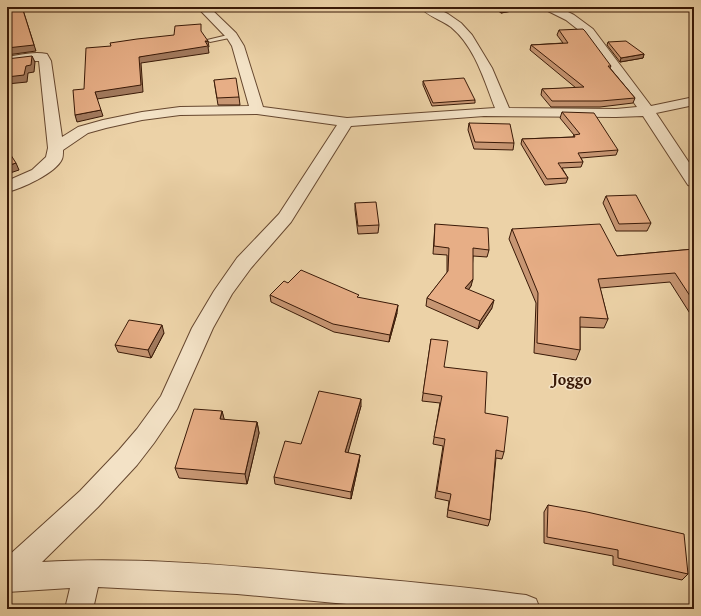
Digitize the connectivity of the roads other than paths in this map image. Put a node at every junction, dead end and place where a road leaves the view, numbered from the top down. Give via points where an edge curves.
1 (203, 7) edge
2 (426, 7) edge
3 (548, 7) edge
4 (232, 36) junction
5 (210, 40) dead end
6 (7, 61) edge
7 (694, 101) edge
8 (257, 110) junction
9 (503, 111) junction
10 (647, 111) junction
11 (347, 122) junction
12 (56, 148) junction
13 (694, 182) edge
14 (7, 187) edge
15 (86, 573) junction
16 (7, 575) edge
17 (7, 578) edge
18 (79, 609) edge
19 (526, 609) edge

1 - 4 street
2 - 9 street via 460,28 475,47
3 - 10 street via 578,22 589,32
4 - 5 lane
4 - 8 street via 238,46
6 - 12 street via 43,57
7 - 10 street
8 - 11 street
8 - 12 street via 180,111 142,116 83,130
9 - 10 street
9 - 11 street
10 - 13 street
11 - 16 street via 290,212 243,265 208,317 162,413 84,504
12 - 14 street via 54,159 38,173
15 - 17 street
15 - 18 street
15 - 19 street via 237,580

